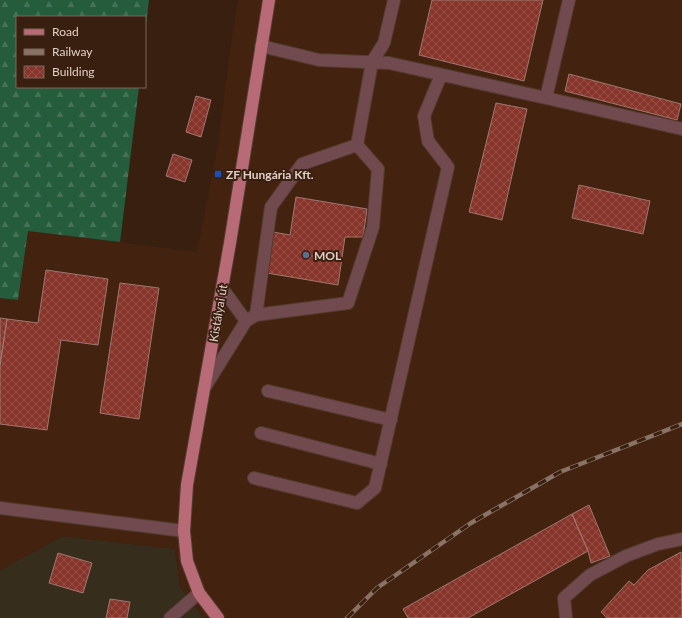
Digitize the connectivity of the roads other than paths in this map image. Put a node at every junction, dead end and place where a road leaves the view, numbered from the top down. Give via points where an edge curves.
1 (268, 0) edge
2 (394, 0) edge
3 (569, 0) edge
4 (261, 46) junction
5 (372, 62) junction
6 (442, 75) junction
7 (546, 98) junction
8 (682, 129) edge
9 (357, 145) junction
10 (222, 288) junction
11 (251, 318) junction
12 (205, 387) junction
13 (268, 391) dead end
14 (391, 420) junction
15 (260, 433) dead end
16 (381, 464) junction
17 (254, 478) dead end
18 (0, 508) edge
19 (184, 531) junction
20 (682, 540) edge
21 (199, 593) junction
22 (170, 618) edge
23 (218, 618) edge
24 (566, 618) edge

1 - 4 main road, Kistályai út
2 - 5 lane via 384,44
3 - 7 lane
4 - 5 lane via 319,60
4 - 10 main road, Kistályai út
5 - 6 lane via 389,63
5 - 9 lane
6 - 7 lane
6 - 14 lane via 424,116 428,142 448,167
7 - 8 lane
9 - 11 lane via 302,164 271,208
9 - 11 lane via 378,169 373,226 348,303
10 - 11 lane
10 - 12 main road, Kistályai út
11 - 12 lane
12 - 19 main road, Kistályai út via 187,485
13 - 14 lane
14 - 16 lane
15 - 16 lane
16 - 17 lane via 375,488 357,503
18 - 19 lane
19 - 21 main road, Kistályai út via 187,561
20 - 24 lane via 658,544 626,556 590,575 564,598
21 - 22 lane
21 - 23 main road, Kistályai út

